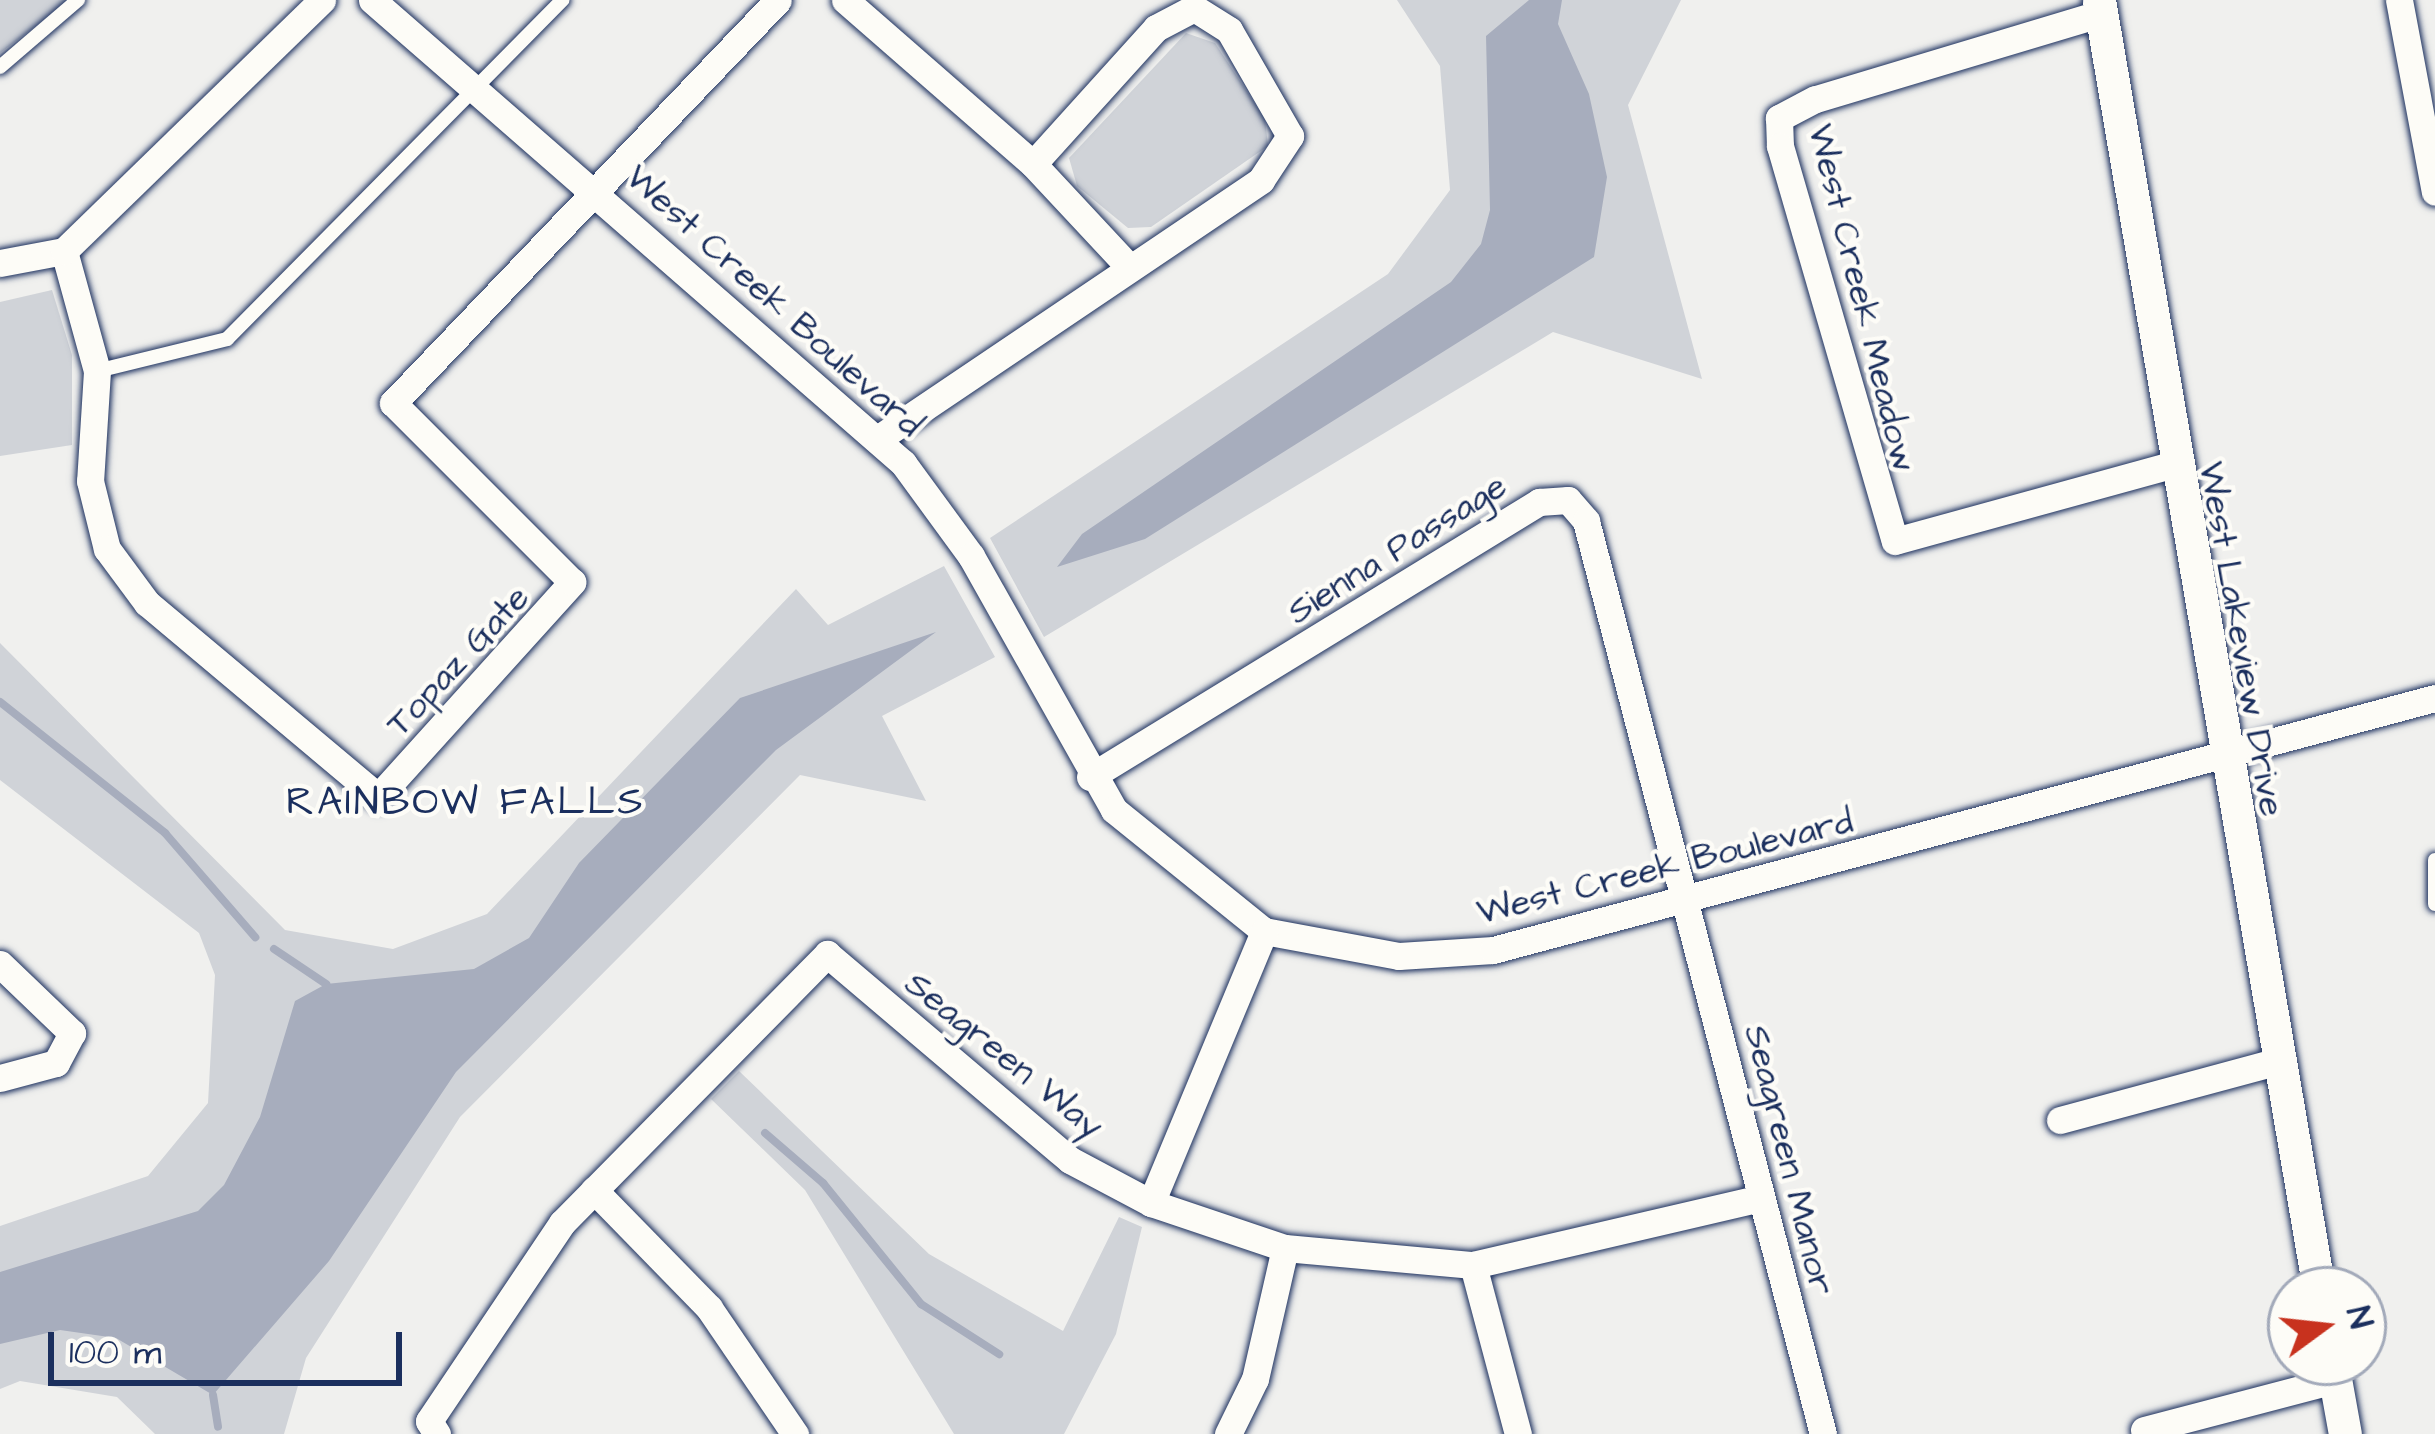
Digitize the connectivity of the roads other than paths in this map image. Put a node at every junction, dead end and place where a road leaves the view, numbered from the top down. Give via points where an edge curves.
1 (78, 0) edge
2 (322, 0) edge
3 (372, 0) edge
4 (563, 0) edge
5 (778, 0) edge
6 (845, 0) edge
7 (2399, 0) edge
8 (2099, 7) edge
9 (0, 67) edge
10 (478, 88) junction
11 (1034, 164) junction
12 (2435, 192) edge
13 (600, 194) junction
14 (64, 251) junction
15 (0, 263) edge
16 (1128, 266) junction
17 (97, 371) junction
18 (879, 438) junction
19 (2171, 465) junction
20 (2435, 698) edge
21 (2221, 755) junction
22 (1090, 777) junction
23 (2435, 860) edge
24 (1687, 904) junction
25 (2435, 904) edge
26 (1264, 932) junction
27 (0, 964) edge
28 (2279, 1061) junction
29 (0, 1078) edge
30 (2060, 1120) dead end
31 (594, 1190) junction
32 (1760, 1198) junction
33 (1150, 1203) junction
34 (1285, 1248) junction
35 (1473, 1265) junction
36 (2315, 1266) edge
37 (2286, 1386) edge
38 (2337, 1386) edge
39 (2144, 1430) dead end
40 (437, 1434) edge
41 (794, 1434) edge
42 (1228, 1434) edge
43 (1518, 1434) edge
44 (1823, 1434) edge
45 (2345, 1434) edge

1 - 9 lane
2 - 14 street
3 - 10 street, West Creek Boulevard
4 - 10 lane
5 - 13 street
6 - 11 street
7 - 12 street
8 - 19 street, West Lakeview Drive
8 - 19 street, West Creek Meadow via 1814,99 1779,118 1780,146 1895,542
10 - 13 street, West Creek Boulevard
10 - 17 lane via 227,339
11 - 16 street
11 - 16 street via 1168,17 1194,8 1219,17 1281,108 1288,150 1261,180
13 - 17 street, Topaz Gate via 393,403 572,582 378,797 124,575 90,481
13 - 18 street, West Creek Boulevard
14 - 15 street
14 - 17 street, Topaz Gate
16 - 18 street
18 - 22 street, West Creek Boulevard via 971,556
19 - 21 street, West Lakeview Drive
20 - 21 street, West Creek Boulevard
21 - 24 street, West Creek Boulevard
21 - 28 street, West Lakeview Drive
22 - 24 street, Sienna Passage via 1539,502 1568,500 1586,521
22 - 26 street, West Creek Boulevard via 1141,840
23 - 25 lane
24 - 26 street, West Creek Boulevard via 1447,956
24 - 32 street, Seagreen Manor
26 - 33 street
27 - 29 street via 72,1033 56,1064
28 - 30 street
28 - 36 street, West Lakeview Drive
31 - 33 street, Seagreen Way via 827,954 975,1088 1070,1160
31 - 40 street, Seagreen Way via 429,1421
31 - 41 street via 709,1308
32 - 35 street, Seagreen Way
32 - 44 street, Seagreen Manor
33 - 34 street, Seagreen Way
34 - 35 street, Seagreen Way
34 - 42 street via 1255,1378
35 - 43 street
37 - 39 street
38 - 45 street

